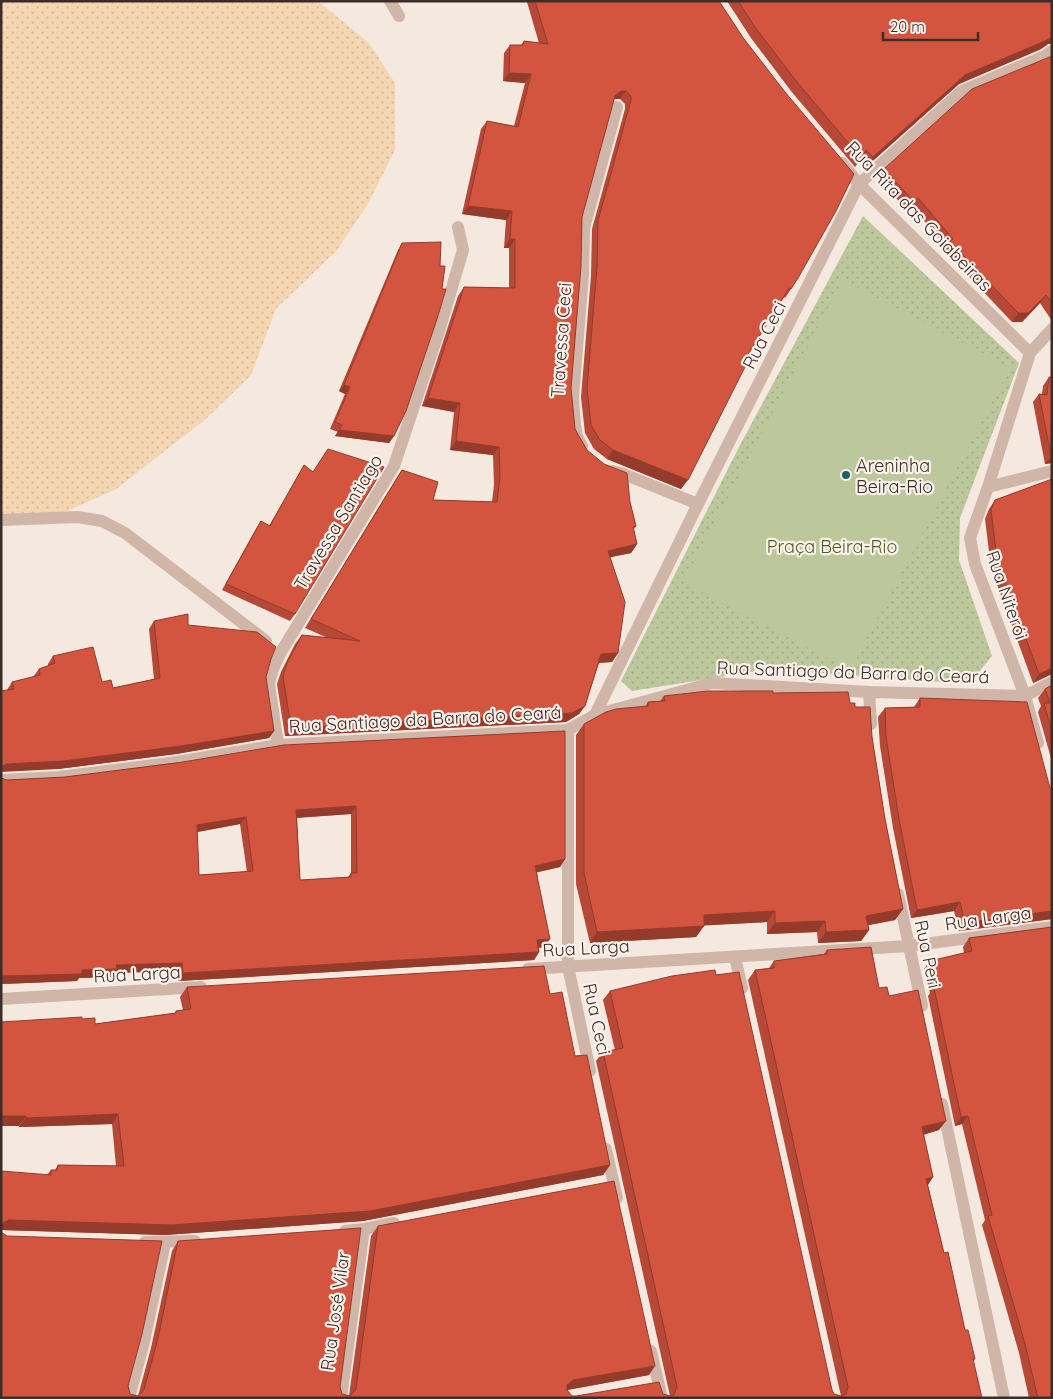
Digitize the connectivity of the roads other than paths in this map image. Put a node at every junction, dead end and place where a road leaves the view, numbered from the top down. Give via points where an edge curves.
1 (390, 1) edge
2 (398, 16) dead end
3 (1052, 51) edge
4 (616, 106) edge
5 (834, 155) edge
6 (859, 184) junction
7 (458, 227) dead end
8 (1052, 329) edge
9 (1030, 353) junction
10 (588, 454) edge
11 (603, 466) edge
12 (1052, 471) edge
13 (988, 488) junction
14 (698, 504) junction
15 (1, 520) edge
16 (281, 652) junction
17 (1052, 682) edge
18 (869, 692) junction
19 (1025, 696) junction
20 (595, 715) junction
21 (568, 730) junction
22 (872, 738) edge
23 (278, 745) junction
24 (1042, 758) edge
25 (1, 780) edge
26 (896, 886) edge
27 (1052, 927) edge
28 (909, 946) junction
29 (734, 956) junction
30 (568, 966) junction
31 (519, 969) edge
32 (210, 987) edge
33 (1, 999) edge
34 (745, 1004) edge
35 (923, 1014) edge
36 (593, 1084) edge
37 (940, 1090) edge
38 (603, 1132) edge
39 (619, 1210) edge
40 (402, 1222) edge
41 (364, 1229) junction
42 (334, 1231) edge
43 (205, 1240) edge
44 (136, 1242) edge
45 (165, 1242) junction
46 (647, 1334) edge
47 (129, 1398) edge
48 (341, 1398) edge
49 (662, 1398) edge
50 (1004, 1398) edge

1 - 2 street
3 - 6 street, Rua Ceci via 962,92
4 - 10 street, Travessa Ceci via 584,228 584,275 573,397 577,436
5 - 6 street, Rua Rita das Goiabeiras
6 - 9 street, Rua Rita das Goiabeiras
6 - 14 street, Rua Ceci
7 - 16 street, Travessa Santiago via 463,250 394,466
8 - 9 street, Rua Niterói
9 - 13 street, Rua Niterói
11 - 14 street
12 - 13 street
13 - 19 street, Rua Niterói via 970,538 975,564
14 - 20 street, Rua Ceci
15 - 16 street via 78,517 102,521 125,533
16 - 23 street, Travessa Santiago via 270,684
17 - 19 street, Rua Santiago da Barra do Ceará
18 - 19 street, Rua Santiago da Barra do Ceará
18 - 20 street, Rua Santiago da Barra do Ceará via 712,683
18 - 22 street
19 - 24 street, Rua Niterói
20 - 21 street, Rua Santiago da Barra do Ceará
21 - 23 street, Rua Santiago da Barra do Ceará
21 - 30 street, Rua Ceci
23 - 25 street, Rua Santiago da Barra do Ceará via 59,778
26 - 28 street, Rua Peri
27 - 28 street, Rua Larga
28 - 29 street, Rua Larga
28 - 35 street, Rua Peri
29 - 30 street, Rua Larga
29 - 34 street
30 - 31 street, Rua Larga
30 - 36 street, Rua Ceci
32 - 33 street, Rua Larga
37 - 50 street
38 - 39 street via 608,1182
40 - 41 street
41 - 42 street
41 - 48 street, Rua José Vilar
43 - 45 street
44 - 45 street
45 - 47 street
46 - 49 street via 654,1383

